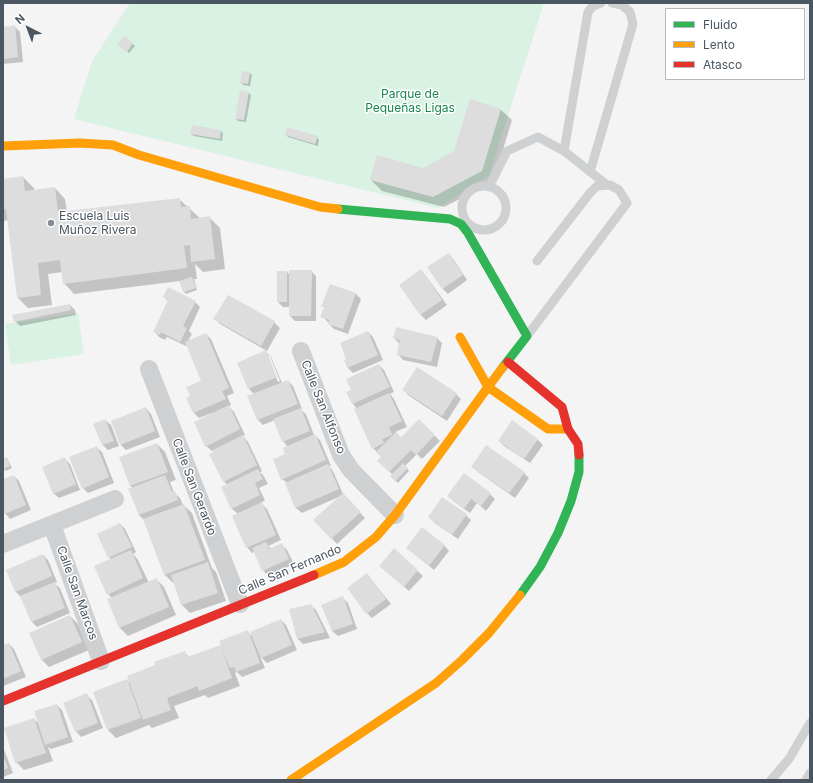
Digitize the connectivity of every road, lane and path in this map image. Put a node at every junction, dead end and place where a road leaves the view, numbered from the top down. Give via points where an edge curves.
1 (600, 3) edge
2 (612, 3) edge
3 (3, 146) edge
4 (564, 151) junction
5 (590, 172) junction
6 (607, 185) junction
7 (490, 187) junction
8 (463, 221) junction
9 (538, 261) dead end
10 (527, 336) junction
11 (460, 337) dead end
12 (301, 351) dead end
13 (508, 362) junction
14 (149, 369) dead end
15 (488, 387) junction
16 (568, 429) junction
17 (115, 499) dead end
18 (395, 515) junction
19 (52, 525) junction
20 (3, 544) edge
21 (240, 604) junction
22 (101, 661) junction
23 (3, 701) edge
24 (810, 723) edge
25 (810, 773) edge
26 (291, 780) edge
27 (771, 780) edge
28 (806, 780) edge

1 - 4 lane via 588,12
2 - 5 lane via 622,5 630,12 633,24
3 - 8 street via 80,143 113,145 139,155 320,207
4 - 5 lane
4 - 7 lane via 538,137 507,151
5 - 6 lane
6 - 9 lane via 598,186 590,193
6 - 10 lane via 610,184 619,190 627,203
7 - 8 lane via 477,187 467,194 462,206
7 - 8 lane via 504,198 506,210 501,222 491,229 479,229
8 - 10 street
10 - 13 street, Calle San Fernando
11 - 15 street
12 - 18 street, Calle San Alfonso via 341,456 351,470
13 - 15 street, Calle San Fernando
13 - 16 street via 562,407
14 - 21 street, Calle San Gerardo
15 - 16 street via 548,429
15 - 18 street, Calle San Fernando
16 - 26 street via 578,444 580,456 579,472 571,501 540,567 516,602 489,634 436,683
17 - 19 street
18 - 21 street, Calle San Fernando via 376,537 344,562
19 - 20 street
19 - 22 street, Calle San Marcos
21 - 22 street, Calle San Fernando
22 - 23 street, Calle San Fernando
24 - 27 lane via 789,759
25 - 28 lane

